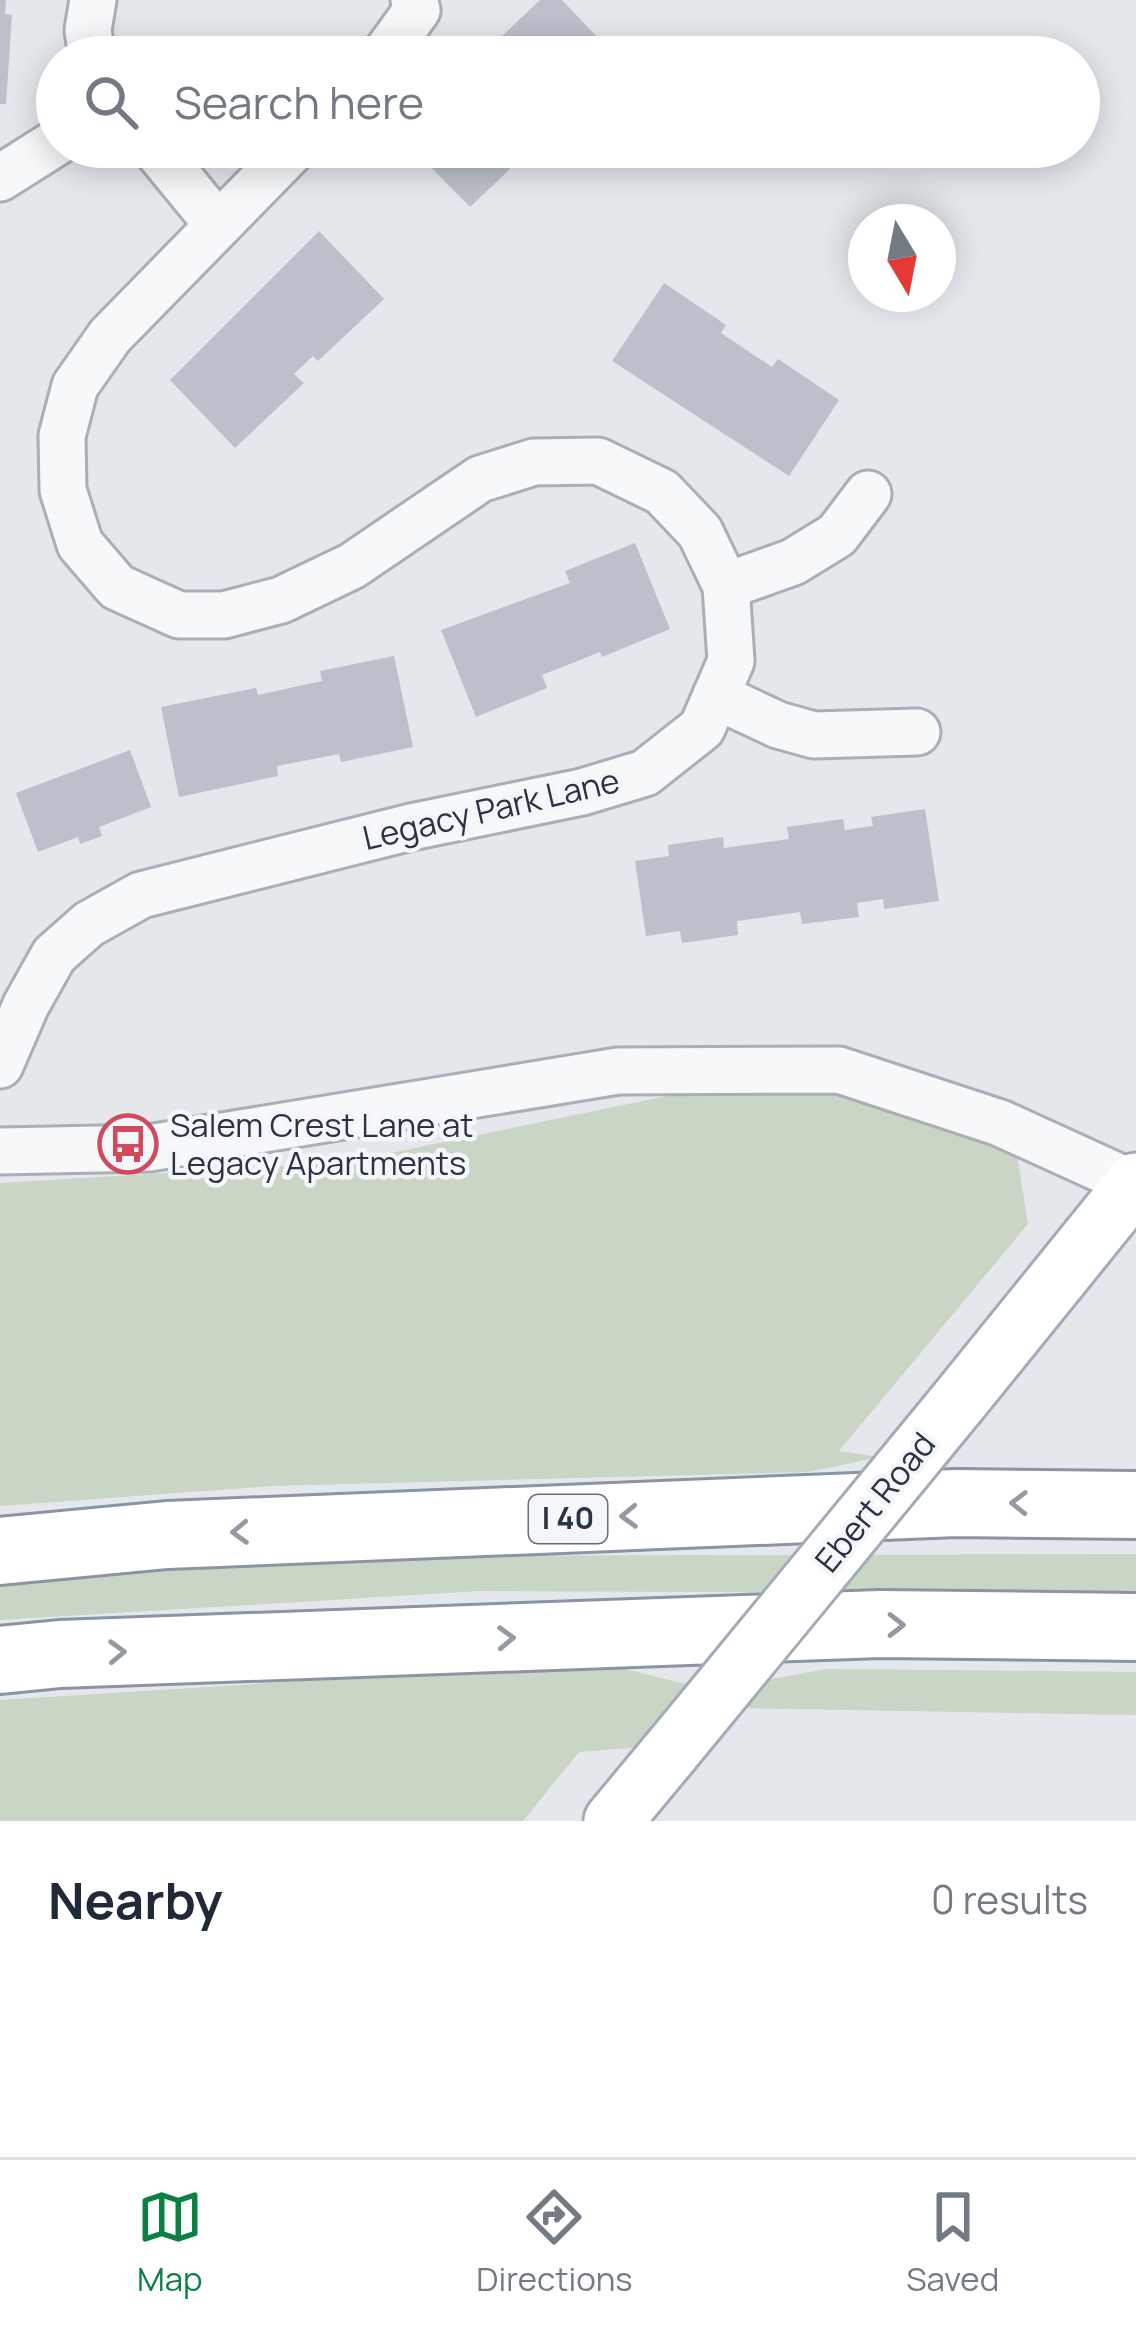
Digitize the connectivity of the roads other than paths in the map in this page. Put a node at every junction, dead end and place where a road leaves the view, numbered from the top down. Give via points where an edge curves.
1 (93, 0) edge
2 (414, 0) edge
3 (89, 36) edge
4 (398, 36) edge
5 (36, 155) edge
6 (171, 168) edge
7 (274, 168) edge
8 (0, 178) edge
9 (218, 225) junction
10 (868, 494) dead end
11 (726, 586) junction
12 (716, 696) junction
13 (917, 732) dead end
14 (0, 1065) edge
15 (0, 1151) edge
16 (1135, 1183) edge
17 (1136, 1505) edge
18 (0, 1552) edge
19 (1136, 1627) edge
20 (0, 1660) edge
21 (614, 1821) edge

1 - 3 street
2 - 4 street via 417,10
5 - 8 street
6 - 9 street
7 - 9 street, Legacy Park Lane
9 - 11 street, Legacy Park Lane via 110,336 75,386 62,436 63,490 80,544 117,587 178,615 224,615 281,600 352,566 480,479 534,463 598,461 662,492 700,532
10 - 11 street via 837,535 793,562
11 - 12 street, Legacy Park Lane via 731,661
12 - 13 street via 814,736
12 - 14 street, Legacy Park Lane via 703,728 645,773 140,895 54,956
15 - 16 street via 149,1148 618,1071 839,1070 1000,1123
16 - 21 main road, Ebert Road, bridge
17 -> 18 highway, I 40 via 956,1503 238,1532
20 -> 19 highway via 880,1624

